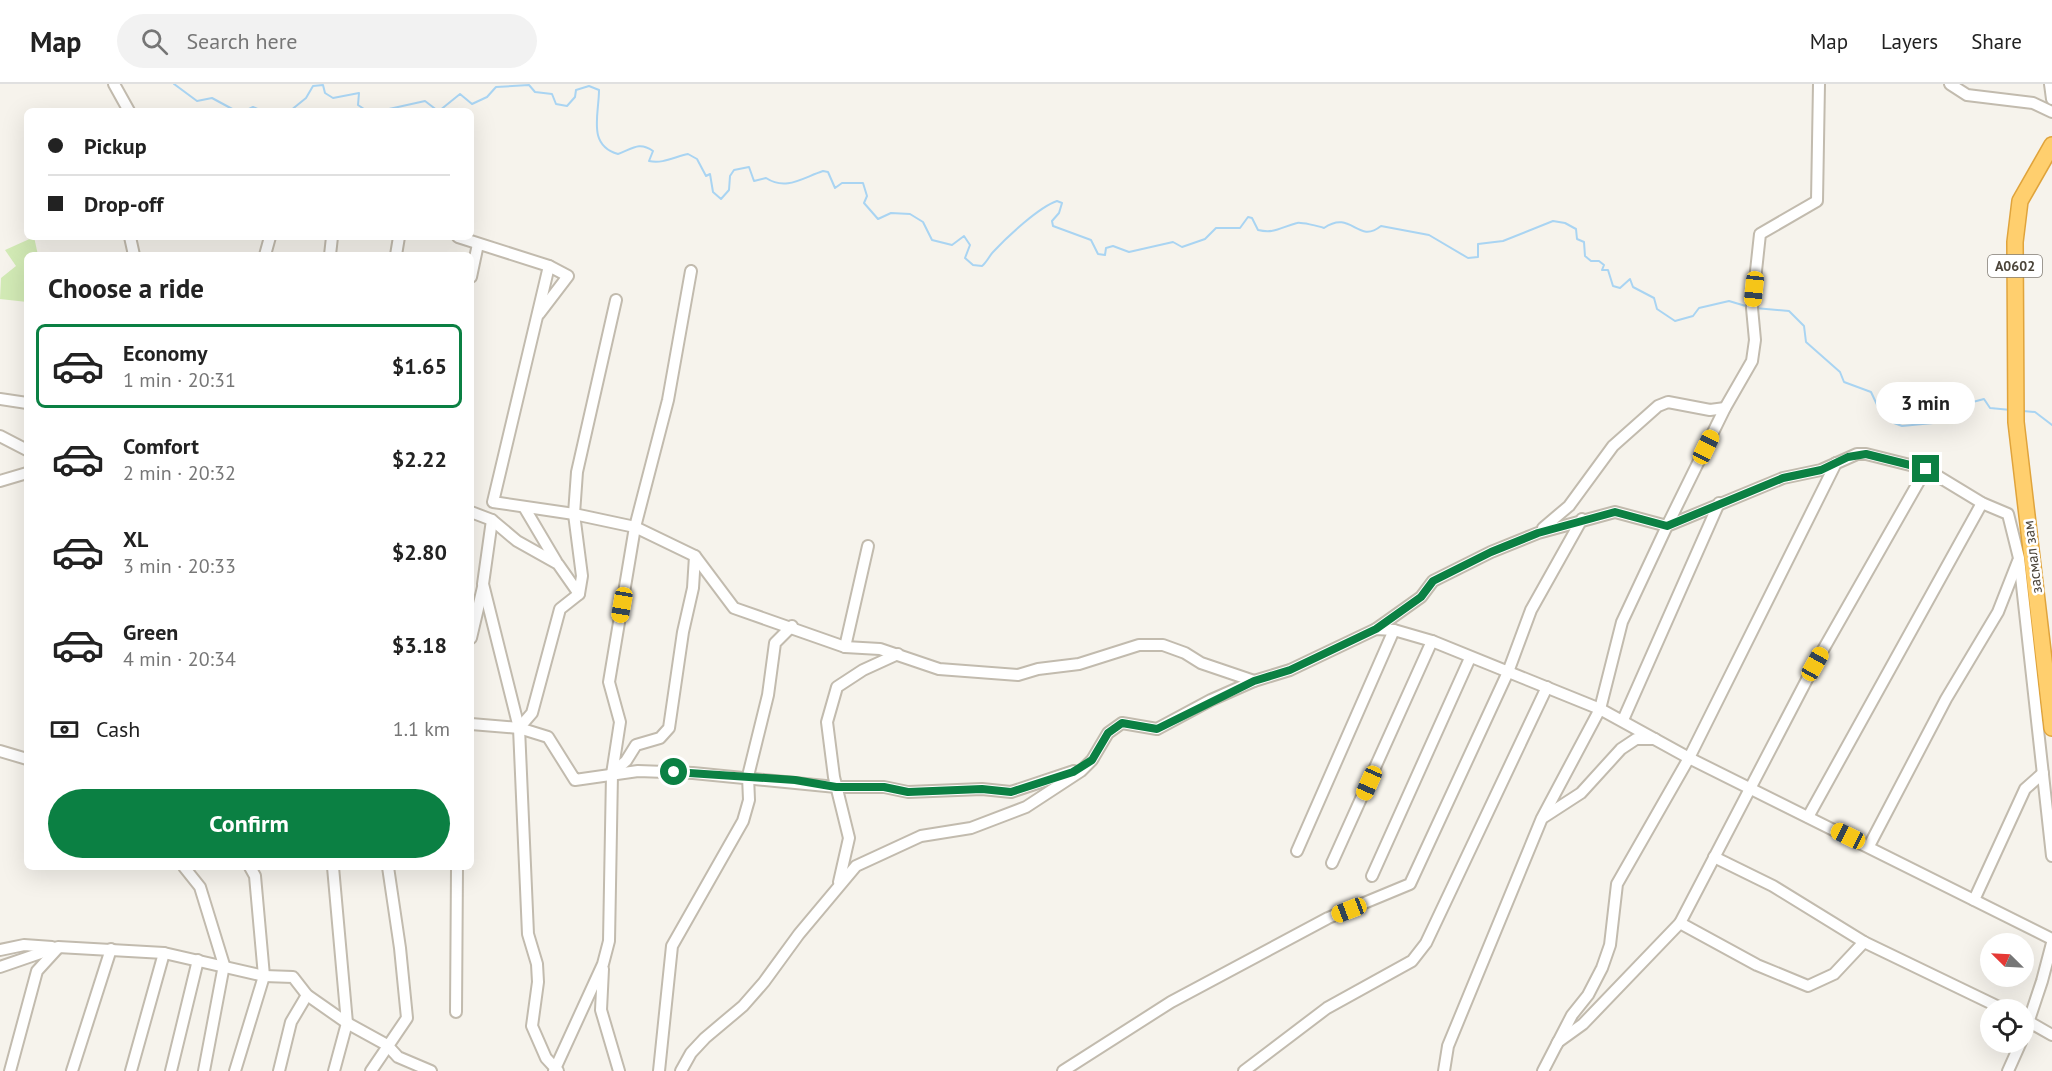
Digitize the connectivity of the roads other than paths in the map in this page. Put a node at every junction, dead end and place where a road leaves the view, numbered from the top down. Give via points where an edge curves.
1 (114, 84) edge
2 (1819, 84) edge
3 (1950, 84) edge
4 (2050, 84) edge
5 (2052, 99) edge
6 (127, 108) edge
7 (2052, 112) edge
8 (2050, 152) edge
9 (467, 240) edge
10 (478, 244) junction
11 (474, 263) edge
12 (549, 266) junction
13 (691, 271) dead end
14 (616, 300) dead end
15 (537, 316) junction
16 (0, 399) edge
17 (24, 403) edge
18 (1725, 408) junction
19 (0, 436) edge
20 (24, 448) edge
21 (1836, 463) junction
22 (1926, 469) junction
23 (24, 474) edge
24 (0, 481) edge
25 (1719, 503) junction
26 (1983, 503) junction
27 (524, 507) junction
28 (474, 513) edge
29 (574, 514) junction
30 (1582, 519) junction
31 (492, 520) junction
32 (1667, 526) junction
33 (635, 527) junction
34 (1538, 533) junction
35 (868, 546) dead end
36 (695, 556) junction
37 (2019, 558) junction
38 (558, 564) junction
39 (483, 584) junction
40 (579, 594) junction
41 (474, 624) edge
42 (792, 626) junction
43 (1376, 629) junction
44 (1394, 630) junction
45 (1432, 641) junction
46 (845, 647) junction
47 (898, 654) junction
48 (1470, 658) junction
49 (1508, 672) junction
50 (1254, 681) junction
51 (1547, 687) junction
52 (1600, 709) junction
53 (1623, 720) junction
54 (474, 724) edge
55 (519, 728) junction
56 (2052, 728) edge
57 (1655, 739) junction
58 (0, 751) edge
59 (24, 758) edge
60 (1689, 758) junction
61 (1092, 760) junction
62 (2043, 773) junction
63 (612, 774) junction
64 (748, 776) junction
65 (836, 787) junction
66 (1750, 789) junction
67 (1808, 817) junction
68 (1542, 818) junction
69 (1869, 846) junction
70 (1297, 851) dead end
71 (2052, 856) edge
72 (1714, 857) junction
73 (1332, 863) dead end
74 (186, 870) edge
75 (252, 870) edge
76 (333, 870) edge
77 (388, 870) edge
78 (457, 870) edge
79 (1372, 876) dead end
80 (838, 885) junction
81 (1974, 900) junction
82 (1680, 923) junction
83 (2052, 941) edge
84 (1864, 942) junction
85 (58, 947) junction
86 (111, 949) junction
87 (0, 950) edge
88 (164, 953) junction
89 (198, 960) junction
90 (603, 963) junction
91 (224, 965) junction
92 (0, 967) edge
93 (264, 976) junction
94 (307, 995) junction
95 (1982, 999) edge
96 (2033, 999) edge
97 (456, 1012) dead end
98 (347, 1023) junction
99 (2034, 1025) edge
100 (2052, 1035) edge
101 (1557, 1044) junction
102 (387, 1045) junction
103 (2016, 1053) edge
104 (556, 1070) edge
105 (10, 1071) edge
106 (72, 1071) edge
107 (131, 1071) edge
108 (171, 1071) edge
109 (204, 1071) edge
110 (235, 1071) edge
111 (279, 1071) edge
112 (334, 1071) edge
113 (370, 1071) edge
114 (431, 1071) edge
115 (619, 1071) edge
116 (659, 1071) edge
117 (681, 1071) edge
118 (1063, 1071) edge
119 (1244, 1071) edge
120 (1444, 1071) edge
121 (1543, 1071) edge
122 (2008, 1071) edge

1 - 6 street
2 - 18 street via 1817,201 1760,234 1752,308 1752,362
3 - 7 street via 1967,95 2033,103
4 - 5 street
8 - 56 highway, засмал зам / A0602 via 2020,201 2015,242 2015,396
9 - 10 street
10 - 11 street
10 - 12 street
12 - 15 street
12 - 15 street via 568,276
13 - 33 street via 668,400
14 - 29 street via 577,472
15 - 27 street via 493,502
16 - 17 street
18 - 32 street
18 - 34 street via 1710,410 1668,402 1658,406 1613,446 1569,506
19 - 20 street
21 - 22 street via 1866,454
21 - 25 street
21 - 60 street
22 - 26 street
22 - 66 street via 1815,664
23 - 24 street
25 - 32 street
25 - 53 street
26 - 37 street via 2008,514
26 - 67 street
27 - 29 street
27 - 38 street
28 - 31 street
29 - 33 street
29 - 40 street via 582,576
30 - 32 street via 1615,512
30 - 34 street
30 - 49 street via 1531,610
31 - 38 street via 517,541
31 - 39 street
32 - 52 street via 1622,622
33 - 36 street
33 - 63 street via 609,682 620,722
34 - 43 street via 1433,581 1421,597
35 - 46 street
36 - 42 street via 734,608
36 - 63 street via 669,728 660,738 636,745
37 - 62 street
37 - 69 street via 1998,612 1946,699
38 - 40 street
39 - 41 street
39 - 55 street
40 - 55 street via 560,609 532,713
42 - 46 street
42 - 64 street via 775,643 768,695
43 - 44 street
43 - 50 street via 1290,670
44 - 45 street
44 - 70 street
45 - 48 street
45 - 73 street
46 - 47 street
47 - 50 street via 939,669 1018,675 1079,664 1139,645 1162,645
47 - 65 street via 837,687 827,722
48 - 49 street
48 - 79 street
49 - 51 street
49 - 118 street via 1410,884 1328,918 1171,1002
50 - 61 street via 1157,729 1122,723 1108,733
51 - 52 street
51 - 119 street via 1426,943 1412,961 1327,1008
52 - 53 street
52 - 68 street
53 - 57 street
54 - 55 street
55 - 63 street via 548,737 575,780
55 - 104 street via 528,934 538,982 532,1026
57 - 60 street
57 - 68 street via 1636,739 1621,748 1581,793
58 - 59 street
60 - 66 street
60 - 101 street via 1617,884 1610,945 1602,968
61 - 65 street via 1073,772 1011,792
61 - 80 street via 1026,807 971,828 921,836 901,844 856,866
62 - 71 street
62 - 81 street via 2025,789
63 - 64 street via 638,771
63 - 90 street via 609,941
64 - 65 street
64 - 116 street via 743,820 672,946
65 - 80 street via 849,838
66 - 67 street
66 - 72 street
67 - 69 street
68 - 120 street via 1448,1046
69 - 81 street
72 - 82 street
72 - 84 street via 1773,885
74 - 91 street via 200,887
75 - 93 street
76 - 98 street
77 - 102 street via 407,1018
78 - 97 street
80 - 117 street via 764,982 691,1053
81 - 83 street
82 - 84 street via 1739,956 1808,986 1834,974
82 - 101 street via 1582,1024
83 - 96 street
84 - 95 street
85 - 86 street
85 - 87 street via 24,945
85 - 92 street
85 - 105 street via 38,971
86 - 88 street
86 - 106 street
88 - 89 street
88 - 107 street
89 - 91 street
89 - 108 street
90 - 104 street
90 - 115 street via 601,1010
91 - 93 street
91 - 109 street
93 - 94 street via 293,977
93 - 110 street
94 - 98 street
94 - 111 street via 291,1022
98 - 102 street
98 - 112 street
99 - 100 street
101 - 121 street
102 - 113 street
102 - 114 street via 398,1057
103 - 122 street

